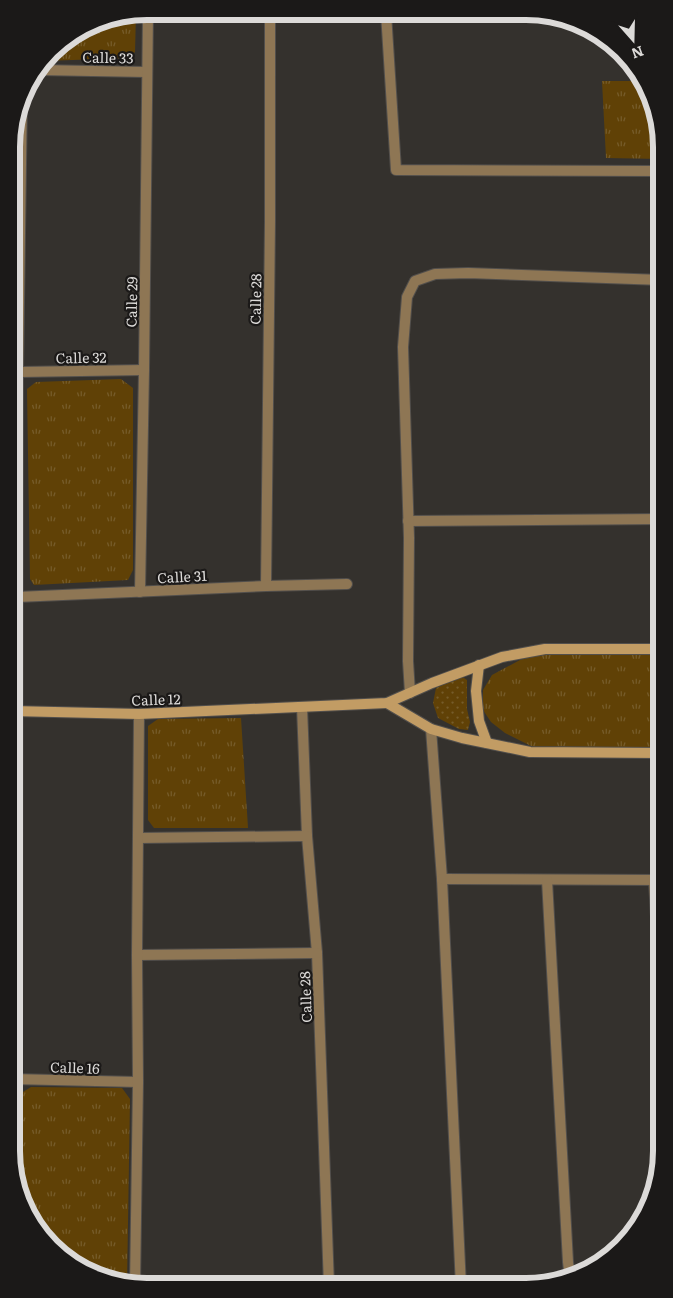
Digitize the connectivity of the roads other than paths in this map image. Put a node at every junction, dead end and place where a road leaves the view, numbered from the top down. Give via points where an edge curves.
1 (148, 20) edge
2 (270, 20) edge
3 (386, 20) edge
4 (46, 70) edge
5 (147, 72) junction
6 (22, 125) edge
7 (653, 171) edge
8 (20, 234) edge
9 (653, 280) edge
10 (144, 370) junction
11 (20, 372) edge
12 (653, 519) edge
13 (408, 521) junction
14 (347, 584) dead end
15 (266, 586) junction
16 (140, 592) junction
17 (20, 597) edge
18 (653, 649) edge
19 (479, 665) junction
20 (410, 693) junction
21 (387, 703) junction
22 (302, 707) junction
23 (20, 711) edge
24 (139, 714) junction
25 (431, 729) junction
26 (487, 743) junction
27 (653, 753) edge
28 (307, 836) junction
29 (138, 838) junction
30 (442, 879) junction
31 (547, 880) junction
32 (653, 880) edge
33 (317, 953) junction
34 (137, 955) junction
35 (20, 1079) edge
36 (138, 1082) junction
37 (569, 1270) edge
38 (135, 1277) edge
39 (329, 1278) edge
40 (460, 1278) edge

1 - 5 street, Calle 29
2 - 15 street, Calle 28
3 - 7 street via 396,170
4 - 5 street, Calle 33
5 - 10 street, Calle 29
6 - 8 street
9 - 13 street via 468,273 435,274 415,281 407,297 403,347
10 - 11 street, Calle 32
10 - 16 street, Calle 29
12 - 13 street
13 - 20 street
14 - 15 street, Calle 31
15 - 16 street, Calle 31
16 - 17 street, Calle 31
18 - 19 street via 545,649
19 - 20 street
19 - 26 street via 476,691 479,722
20 - 21 street
21 - 22 street, Calle 12
21 - 25 street
22 - 24 street, Calle 12
22 - 28 street, Calle 28
23 - 24 street, Calle 12
24 - 29 street
25 - 26 street
25 - 30 street
26 - 27 street via 530,752
28 - 29 street
28 - 33 street, Calle 28
29 - 34 street
30 - 31 street
30 - 40 street
31 - 32 street
31 - 37 street
33 - 34 street
33 - 39 street, Calle 28
34 - 36 street
35 - 36 street, Calle 16
36 - 38 street

